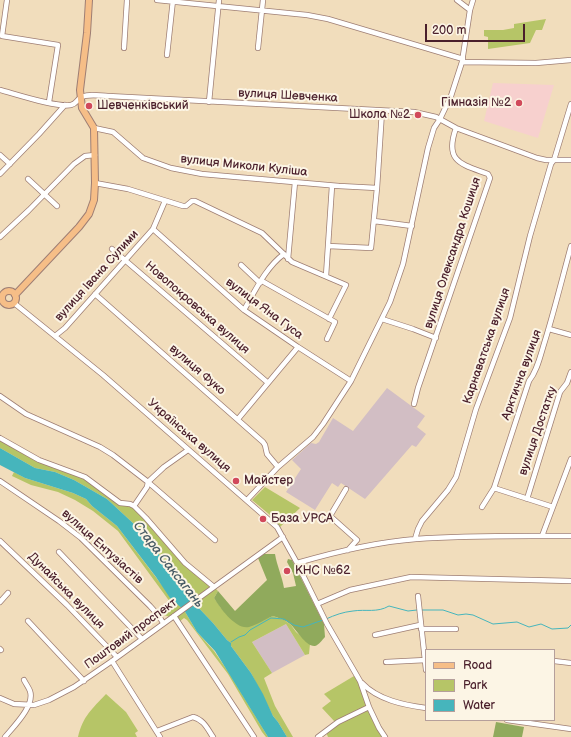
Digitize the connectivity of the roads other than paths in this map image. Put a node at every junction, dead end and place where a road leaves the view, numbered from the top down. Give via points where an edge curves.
1 (8, 0) edge
2 (89, 0) edge
3 (127, 0) edge
4 (157, 0) edge
5 (218, 0) edge
6 (263, 0) edge
7 (457, 0) edge
8 (473, 0) edge
9 (173, 1) edge
10 (218, 6) junction
11 (262, 10) junction
12 (470, 10) junction
13 (124, 48) dead end
14 (258, 48) dead end
15 (167, 55) dead end
16 (571, 60) edge
17 (462, 61) junction
18 (0, 90) edge
19 (80, 98) junction
20 (49, 102) junction
21 (209, 102) junction
22 (571, 104) edge
23 (65, 105) junction
24 (382, 111) junction
25 (440, 119) junction
26 (94, 128) junction
27 (456, 128) junction
28 (0, 155) edge
29 (95, 155) junction
30 (554, 160) junction
31 (571, 160) edge
32 (10, 164) junction
33 (0, 174) edge
34 (28, 179) dead end
35 (295, 182) junction
36 (95, 183) junction
37 (332, 186) junction
38 (377, 188) junction
39 (44, 194) junction
40 (165, 200) junction
41 (57, 206) dead end
42 (374, 221) junction
43 (412, 226) junction
44 (153, 228) junction
45 (0, 237) edge
46 (328, 246) junction
47 (571, 246) edge
48 (112, 249) dead end
49 (284, 254) junction
50 (288, 259) junction
51 (126, 260) junction
52 (241, 265) dead end
53 (326, 276) junction
54 (261, 282) junction
55 (1, 293) edge
56 (95, 294) junction
57 (15, 295) junction
58 (1, 303) edge
59 (14, 303) junction
60 (244, 310) junction
61 (329, 319) junction
62 (382, 319) junction
63 (549, 329) junction
64 (571, 335) edge
65 (55, 336) junction
66 (436, 338) junction
67 (327, 339) dead end
68 (298, 347) junction
69 (571, 372) edge
70 (351, 381) junction
71 (268, 382) junction
72 (0, 396) edge
73 (414, 404) dead end
74 (238, 419) junction
75 (0, 438) edge
76 (188, 450) junction
77 (571, 459) edge
78 (278, 466) junction
79 (0, 480) edge
80 (148, 482) junction
81 (494, 488) junction
82 (346, 489) dead end
83 (527, 498) junction
84 (247, 500) junction
85 (134, 506) junction
86 (482, 507) dead end
87 (553, 508) junction
88 (542, 536) junction
89 (571, 536) edge
90 (283, 537) junction
91 (415, 539) junction
92 (215, 540) dead end
93 (0, 541) edge
94 (348, 550) junction
95 (59, 552) dead end
96 (297, 563) junction
97 (571, 581) edge
98 (214, 587) junction
99 (8, 592) dead end
100 (418, 596) dead end
101 (0, 602) edge
102 (317, 604) junction
103 (174, 616) junction
104 (28, 621) dead end
105 (164, 623) junction
106 (421, 627) junction
107 (456, 629) dead end
108 (375, 635) dead end
109 (142, 639) junction
110 (117, 657) junction
111 (425, 660) edge
112 (112, 661) junction
113 (555, 661) edge
114 (386, 662) dead end
115 (571, 663) edge
116 (24, 680) dead end
117 (84, 681) junction
118 (360, 682) junction
119 (0, 698) edge
120 (28, 705) junction
121 (369, 707) junction
122 (425, 708) edge
123 (514, 721) edge
124 (571, 729) edge
125 (157, 731) junction
126 (5, 737) edge
127 (160, 737) edge
128 (213, 737) edge
129 (254, 737) edge
130 (318, 737) edge
131 (385, 737) edge

1 - 20 street via 2,36 58,45
2 - 19 main road
3 - 13 street
4 - 9 street
5 - 10 street
6 - 11 street
7 - 12 street
8 - 12 street
9 - 10 street
9 - 15 street
10 - 11 street
10 - 21 street
11 - 14 street
11 - 17 street via 328,20
12 - 17 street
16 - 17 street via 536,63
17 - 25 street via 451,96
18 - 20 street
19 - 21 street, вулиця Шевченка via 108,96
19 - 23 street, вулиця Шевченка via 74,104
19 - 26 main road via 82,108
20 - 23 street
21 - 24 street, вулиця Шевченка
22 - 30 street, Карнаватська вулиця
23 - 32 street
24 - 25 street, вулиця Шевченка via 422,113
24 - 38 street
25 - 27 street, вулиця Шевченка
25 - 43 street via 434,128 428,148
26 - 29 main road
26 - 35 street, вулиця Миколи Куліша via 113,132 143,158 176,170
27 - 30 street, вулиця Шевченка via 537,158
27 - 66 street, вулиця Олександра Кошиця via 452,145 453,156 457,162 488,174 490,178
28 - 32 street
29 - 36 main road
29 - 39 street via 79,159
30 - 31 street, вулиця Шевченка
30 - 91 street, Карнаватська вулиця via 530,236 510,318 476,409 456,477 422,521
32 - 33 street
34 - 39 street
35 - 37 street, вулиця Миколи Куліша
35 - 50 street
36 - 40 street
36 - 57 main road via 94,200 87,218
37 - 38 street, вулиця Миколи Куліша
37 - 46 street
38 - 42 street
39 - 41 street
39 - 45 street
40 - 44 street, вулиця Івана Сулими
40 - 49 street via 186,206 195,201 214,208 262,233
42 - 43 street
42 - 46 street via 371,248
43 - 62 street via 403,264
44 - 51 street, вулиця Івана Сулими
44 - 60 street, вулиця Яна Гуса
46 - 53 street
47 - 63 street, Арктична вулиця
48 - 51 street, Новопокровська вулиця
49 - 50 street
49 - 54 street
50 - 53 street
51 - 56 street, вулиця Івана Сулими
51 - 71 street, Новопокровська вулиця
52 - 54 street
53 - 61 street via 346,284
54 - 60 street
54 - 61 street
55 - 57 main road via 9,291
55 - 58 main road
56 - 65 street, вулиця Івана Сулими via 66,328
56 - 74 street, вулиця Фуко
57 - 59 main road
58 - 59 main road via 8,306
59 - 65 street, Українська вулиця
60 - 68 street, вулиця Яна Гуса
61 - 67 street via 335,322
62 - 66 street
62 - 70 street
63 - 64 street
63 - 81 street, Арктична вулиця
65 - 76 street, Українська вулиця
66 - 73 street, вулиця Олександра Кошиця
68 - 70 street, вулиця Яна Гуса
68 - 71 street
69 - 83 street, вулиця Достатку via 560,392
70 - 78 street via 313,437
71 - 74 street
72 - 80 street via 26,414 100,447
74 - 78 street, вулиця Фуко via 263,442 267,454
75 - 85 street via 40,460 85,477 120,503
76 - 80 street
76 - 84 street, Українська вулиця
77 - 87 street
78 - 84 street
79 - 105 street, вулиця Ентузіастів via 81,538
80 - 85 street
80 - 92 street
81 - 83 street
81 - 86 street, Арктична вулиця
82 - 94 street via 330,516 357,540
83 - 87 street
84 - 90 street, Українська вулиця via 272,522
85 - 98 street via 185,563
87 - 88 street
88 - 89 street
88 - 91 street
90 - 96 street, Українська вулиця
90 - 98 street, Поштовий проспект
91 - 94 street
93 - 110 street, Дунайська вулиця
94 - 96 street
95 - 109 street
96 - 102 street, Українська вулиця
97 - 102 street via 411,577 350,590
98 - 103 street, Поштовий проспект
99 - 101 street
100 - 106 street
102 - 118 street, Українська вулиця
103 - 105 street, Поштовий проспект
103 - 129 street
104 - 117 street
105 - 109 street, Поштовий проспект
106 - 107 street
106 - 108 street
106 - 111 street
109 - 110 street, Поштовий проспект
110 - 112 street, Поштовий проспект
111 - 114 street
112 - 117 street, Поштовий проспект
112 - 125 street
113 - 115 street
116 - 120 street via 30,692
117 - 120 street, Поштовий проспект via 49,700
118 - 121 street, Українська вулиця
118 - 122 street via 372,692 387,699
119 - 120 street, Поштовий проспект via 14,704
120 - 126 street
121 - 130 street via 338,722
121 - 131 street, Українська вулиця
123 - 124 street
125 - 127 street
125 - 128 street via 193,717 203,722

